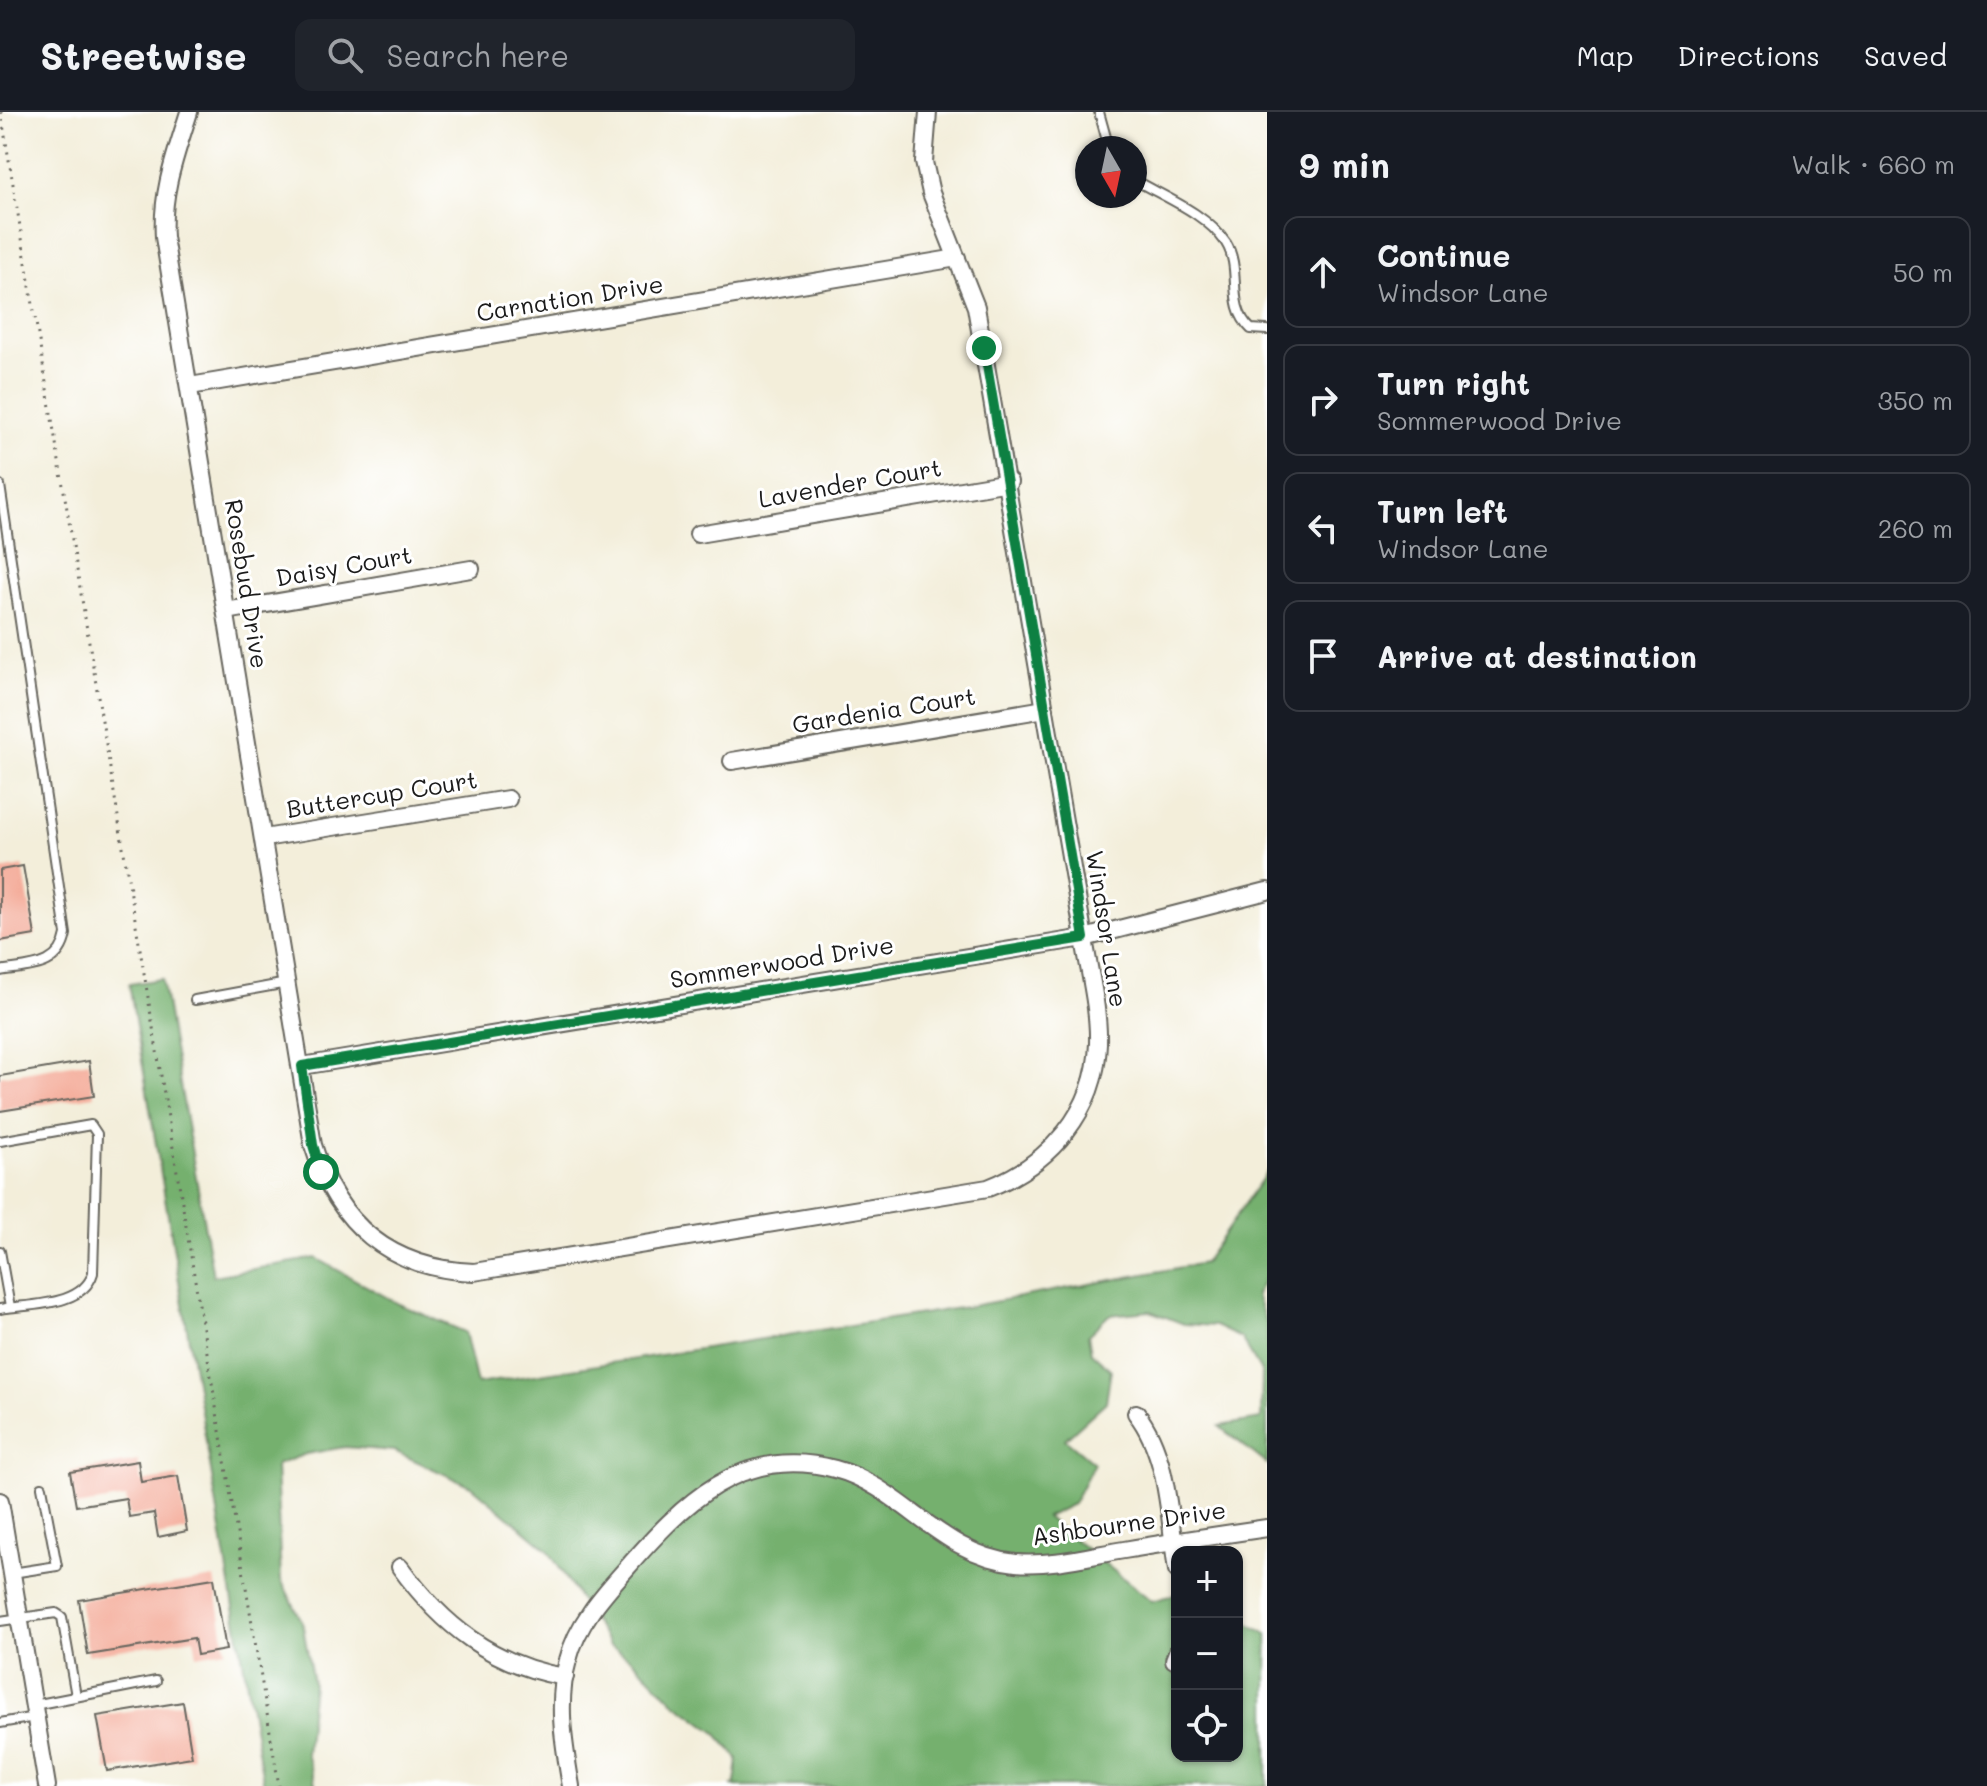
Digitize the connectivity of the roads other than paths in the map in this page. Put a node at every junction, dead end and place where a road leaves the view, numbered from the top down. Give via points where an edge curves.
1 (189, 112) edge
2 (928, 112) edge
3 (1099, 112) edge
4 (1106, 136) edge
5 (1147, 186) edge
6 (957, 258) junction
7 (1267, 330) edge
8 (190, 386) junction
9 (1009, 482) junction
10 (0, 485) edge
11 (4, 530) edge
12 (698, 534) dead end
13 (471, 569) dead end
14 (226, 611) junction
15 (1045, 709) junction
16 (732, 761) dead end
17 (508, 799) dead end
18 (264, 838) junction
19 (1267, 891) edge
20 (1084, 938) junction
21 (0, 971) edge
22 (288, 983) junction
23 (195, 1000) dead end
24 (302, 1066) junction
25 (0, 1141) edge
26 (0, 1251) edge
27 (10, 1307) junction
28 (0, 1309) edge
29 (1136, 1413) dead end
30 (42, 1487) dead end
31 (0, 1502) edge
32 (1267, 1528) edge
33 (1172, 1542) junction
34 (1173, 1546) edge
35 (400, 1567) dead end
36 (12, 1573) junction
37 (20, 1618) junction
38 (0, 1621) edge
39 (565, 1677) junction
40 (156, 1681) dead end
41 (76, 1696) junction
42 (35, 1711) junction
43 (0, 1723) edge
44 (47, 1786) edge
45 (571, 1786) edge

1 - 8 street, Rosebud Drive via 162,216
2 - 6 street, Windsor Lane via 924,162
3 - 4 lane
5 - 7 lane via 1184,205 1226,242 1237,313 1251,329
6 - 8 street, Carnation Drive
6 - 9 street, Windsor Lane via 976,307
8 - 14 street, Rosebud Drive
9 - 12 street, Lavender Court
9 - 15 street, Windsor Lane
10 - 11 lane
11 - 21 lane via 66,934 55,959
13 - 14 street, Daisy Court
14 - 18 street, Rosebud Drive
15 - 16 street, Gardenia Court
15 - 20 street, Windsor Lane
17 - 18 street, Buttercup Court
18 - 22 street, Rosebud Drive
19 - 20 street, Sommerwood Drive
20 - 24 street, Sommerwood Drive
20 - 24 street, Windsor Lane via 1098,1043 1077,1116 1049,1152 1018,1174 988,1188 942,1197 474,1272 437,1268 379,1243 344,1213 313,1145
22 - 23 lane
22 - 24 street, Rosebud Drive
25 - 27 lane via 91,1125 97,1134 90,1284 74,1297
26 - 27 lane
27 - 28 lane
29 - 33 street via 1158,1457
30 - 36 lane via 57,1566
31 - 36 street
32 - 33 street, Ashbourne Drive
33 - 34 street
33 - 39 street, Ashbourne Drive via 1039,1563 992,1559 952,1543 873,1487 839,1470 799,1464 756,1468 699,1493 647,1545 590,1612
35 - 39 street via 431,1606 475,1644 519,1667
36 - 37 street
37 - 38 lane
37 - 41 lane via 56,1613 62,1617
37 - 42 street
39 - 45 street, Ashbourne Drive via 562,1724
40 - 41 lane
41 - 42 lane
42 - 43 lane
42 - 44 street

